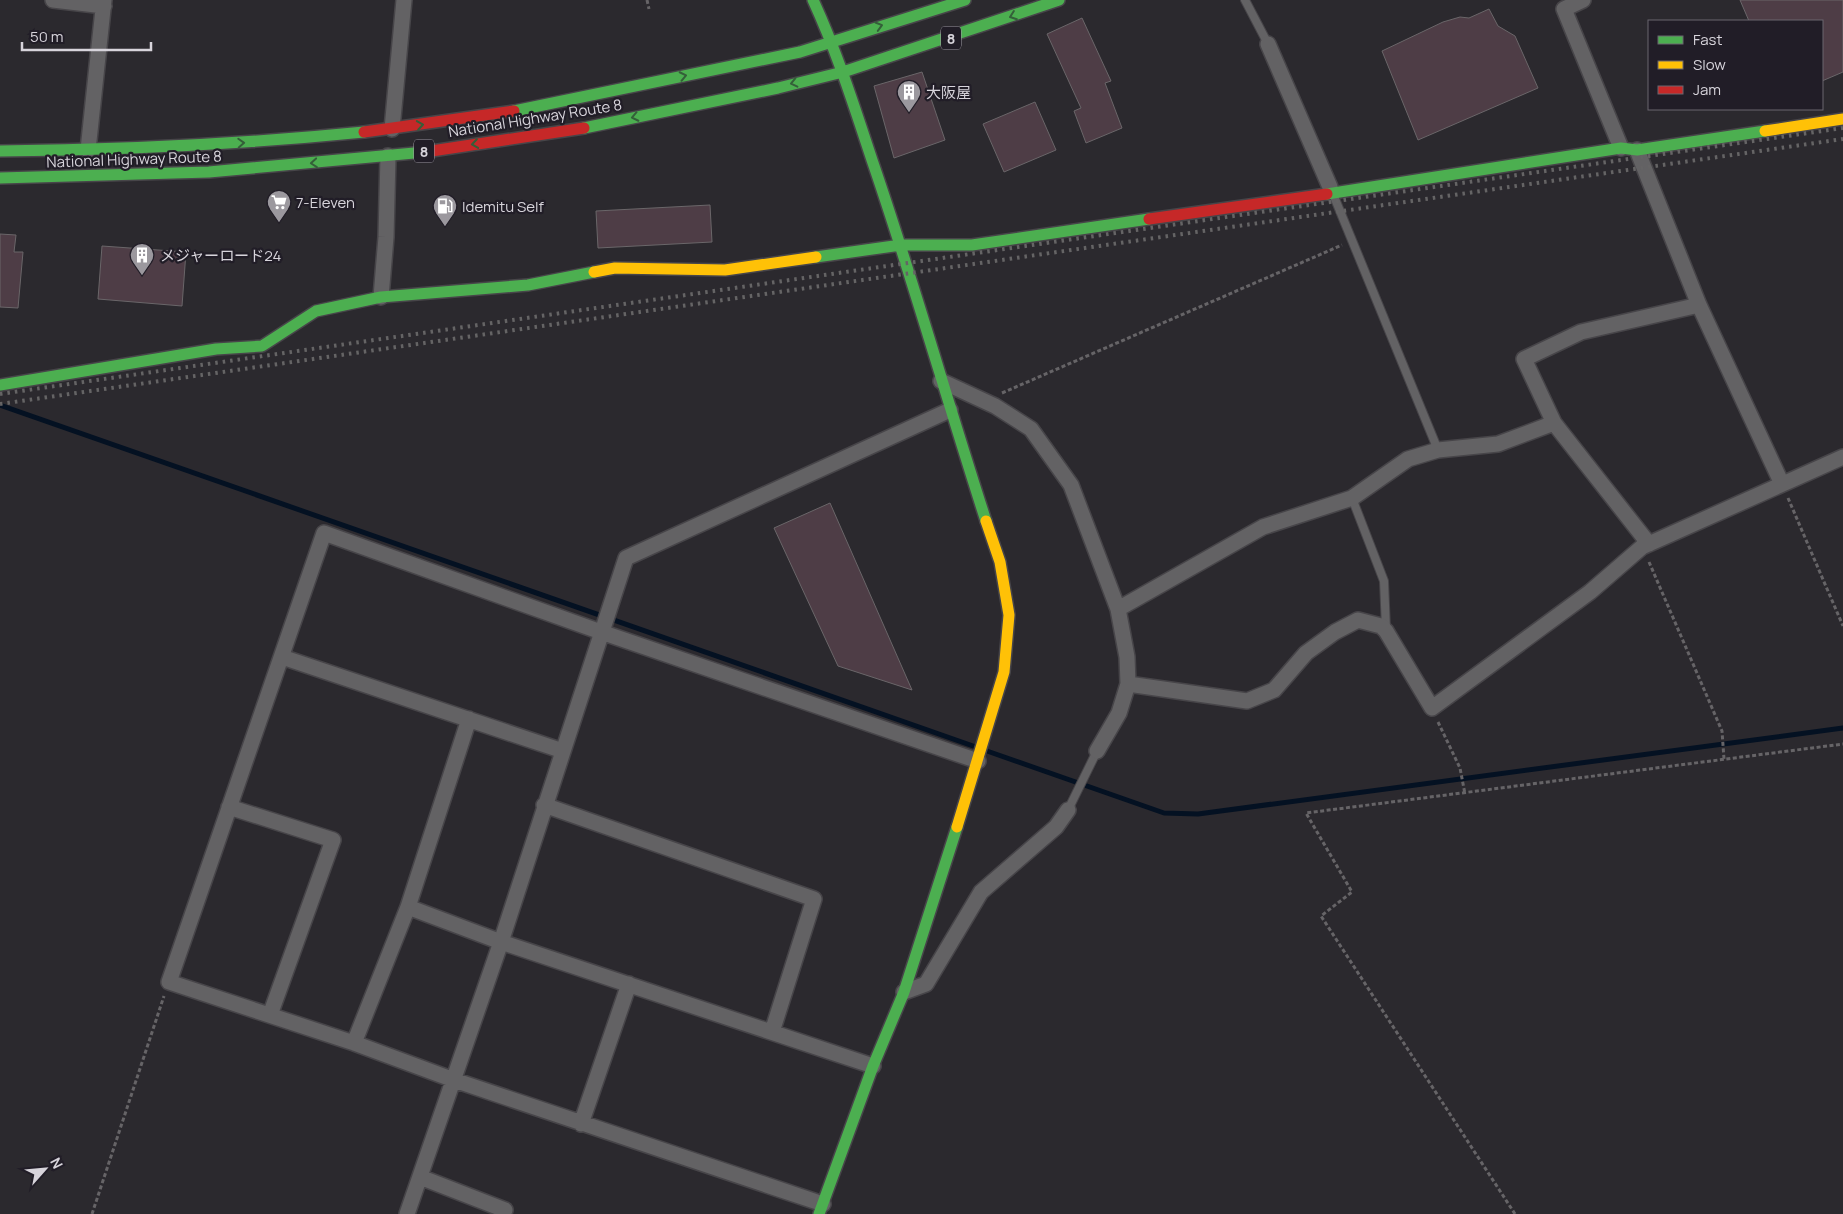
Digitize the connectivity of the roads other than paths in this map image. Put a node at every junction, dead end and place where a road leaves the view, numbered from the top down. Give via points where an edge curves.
1 (53, 0) edge
2 (404, 0) edge
3 (813, 0) edge
4 (965, 0) edge
5 (1059, 0) edge
6 (1244, 0) edge
7 (1583, 0) edge
8 (104, 3) edge
9 (929, 6) edge
10 (832, 41) junction
11 (1268, 44) joint
12 (842, 72) junction
13 (1843, 119) edge
14 (392, 129) junction
15 (1620, 148) junction
16 (88, 150) junction
17 (1637, 150) junction
18 (0, 151) edge
19 (388, 156) junction
20 (0, 178) edge
21 (1332, 190) junction
22 (901, 245) junction
23 (381, 297) junction
24 (1699, 305) junction
25 (941, 381) junction
26 (0, 385) edge
27 (950, 410) junction
28 (1554, 423) junction
29 (1438, 450) junction
30 (1843, 457) edge
31 (1782, 484) junction
32 (1352, 498) junction
33 (1646, 546) junction
34 (1118, 609) junction
35 (1386, 631) junction
36 (602, 632) junction
37 (282, 657) junction
38 (1128, 684) junction
39 (469, 719) junction
40 (563, 751) junction
41 (1097, 751) joint
42 (978, 761) junction
43 (544, 805) junction
44 (230, 807) junction
45 (1068, 810) joint
46 (408, 907) junction
47 (501, 942) junction
48 (629, 984) junction
49 (904, 992) junction
50 (270, 1015) junction
51 (772, 1032) junction
52 (354, 1043) junction
53 (873, 1066) junction
54 (454, 1080) junction
55 (581, 1124) junction
56 (420, 1177) junction
57 (821, 1209) edge
58 (407, 1214) edge
59 (503, 1214) edge

1 - 8 street
2 - 14 street
3 - 10 main road
4 - 9 main road, National Highway Route 8 / 8
5 -> 12 main road, National Highway Route 8 / 8
6 - 11 lane
7 - 15 street via 1564,9
8 - 16 street
10 -> 9 main road, National Highway Route 8 / 8
10 - 12 main road
14 -> 10 main road, National Highway Route 8 / 8 via 533,108 800,52
11 - 21 street
12 -> 19 main road, National Highway Route 8 / 8 via 556,133
12 - 22 main road
13 - 17 main road
16 -> 14 main road, National Highway Route 8 / 8 via 259,142
15 - 17 main road
15 - 21 main road
16 - 18 main road, National Highway Route 8 / 8
17 - 24 street
19 -> 20 main road, National Highway Route 8 / 8 via 243,170 87,178
19 - 23 street
21 - 22 main road via 972,245
21 - 29 lane
22 - 23 main road via 725,270 615,268 528,286
22 - 25 main road
23 - 26 main road via 316,311 262,346 216,349
24 - 28 street via 1581,332 1524,359
24 - 31 street
25 - 27 main road
25 - 34 street via 985,401 1031,429 1071,485
27 - 36 street via 626,558
27 - 42 main road via 1000,562 1009,615 1004,672
28 - 29 street via 1498,444
28 - 33 street
29 - 32 street via 1408,459
30 - 31 street
31 - 33 street
32 - 34 street via 1263,527
32 - 35 lane via 1384,582
33 - 35 street via 1590,592 1432,708
34 - 38 street via 1127,656
35 - 38 street via 1381,626 1358,620 1342,628 1306,654 1274,690 1247,702
36 - 37 street via 324,533
36 - 40 street
36 - 42 street
37 - 39 street
37 - 44 street
38 - 41 street via 1119,713
39 - 40 street
39 - 46 street
40 - 43 street
41 - 45 lane
42 - 49 main road
43 - 47 street
43 - 51 street via 814,899
44 - 50 street via 169,982
44 - 50 street via 333,840
45 - 49 street via 1056,827 981,892 926,984
46 - 47 street
46 - 52 street
47 - 48 street
47 - 54 street
48 - 51 street
48 - 55 street
49 - 53 main road
50 - 52 street
51 - 53 street
52 - 54 street
53 - 57 main road
54 - 55 street
54 - 56 street
55 - 57 street
56 - 58 street
56 - 59 street via 505,1210

